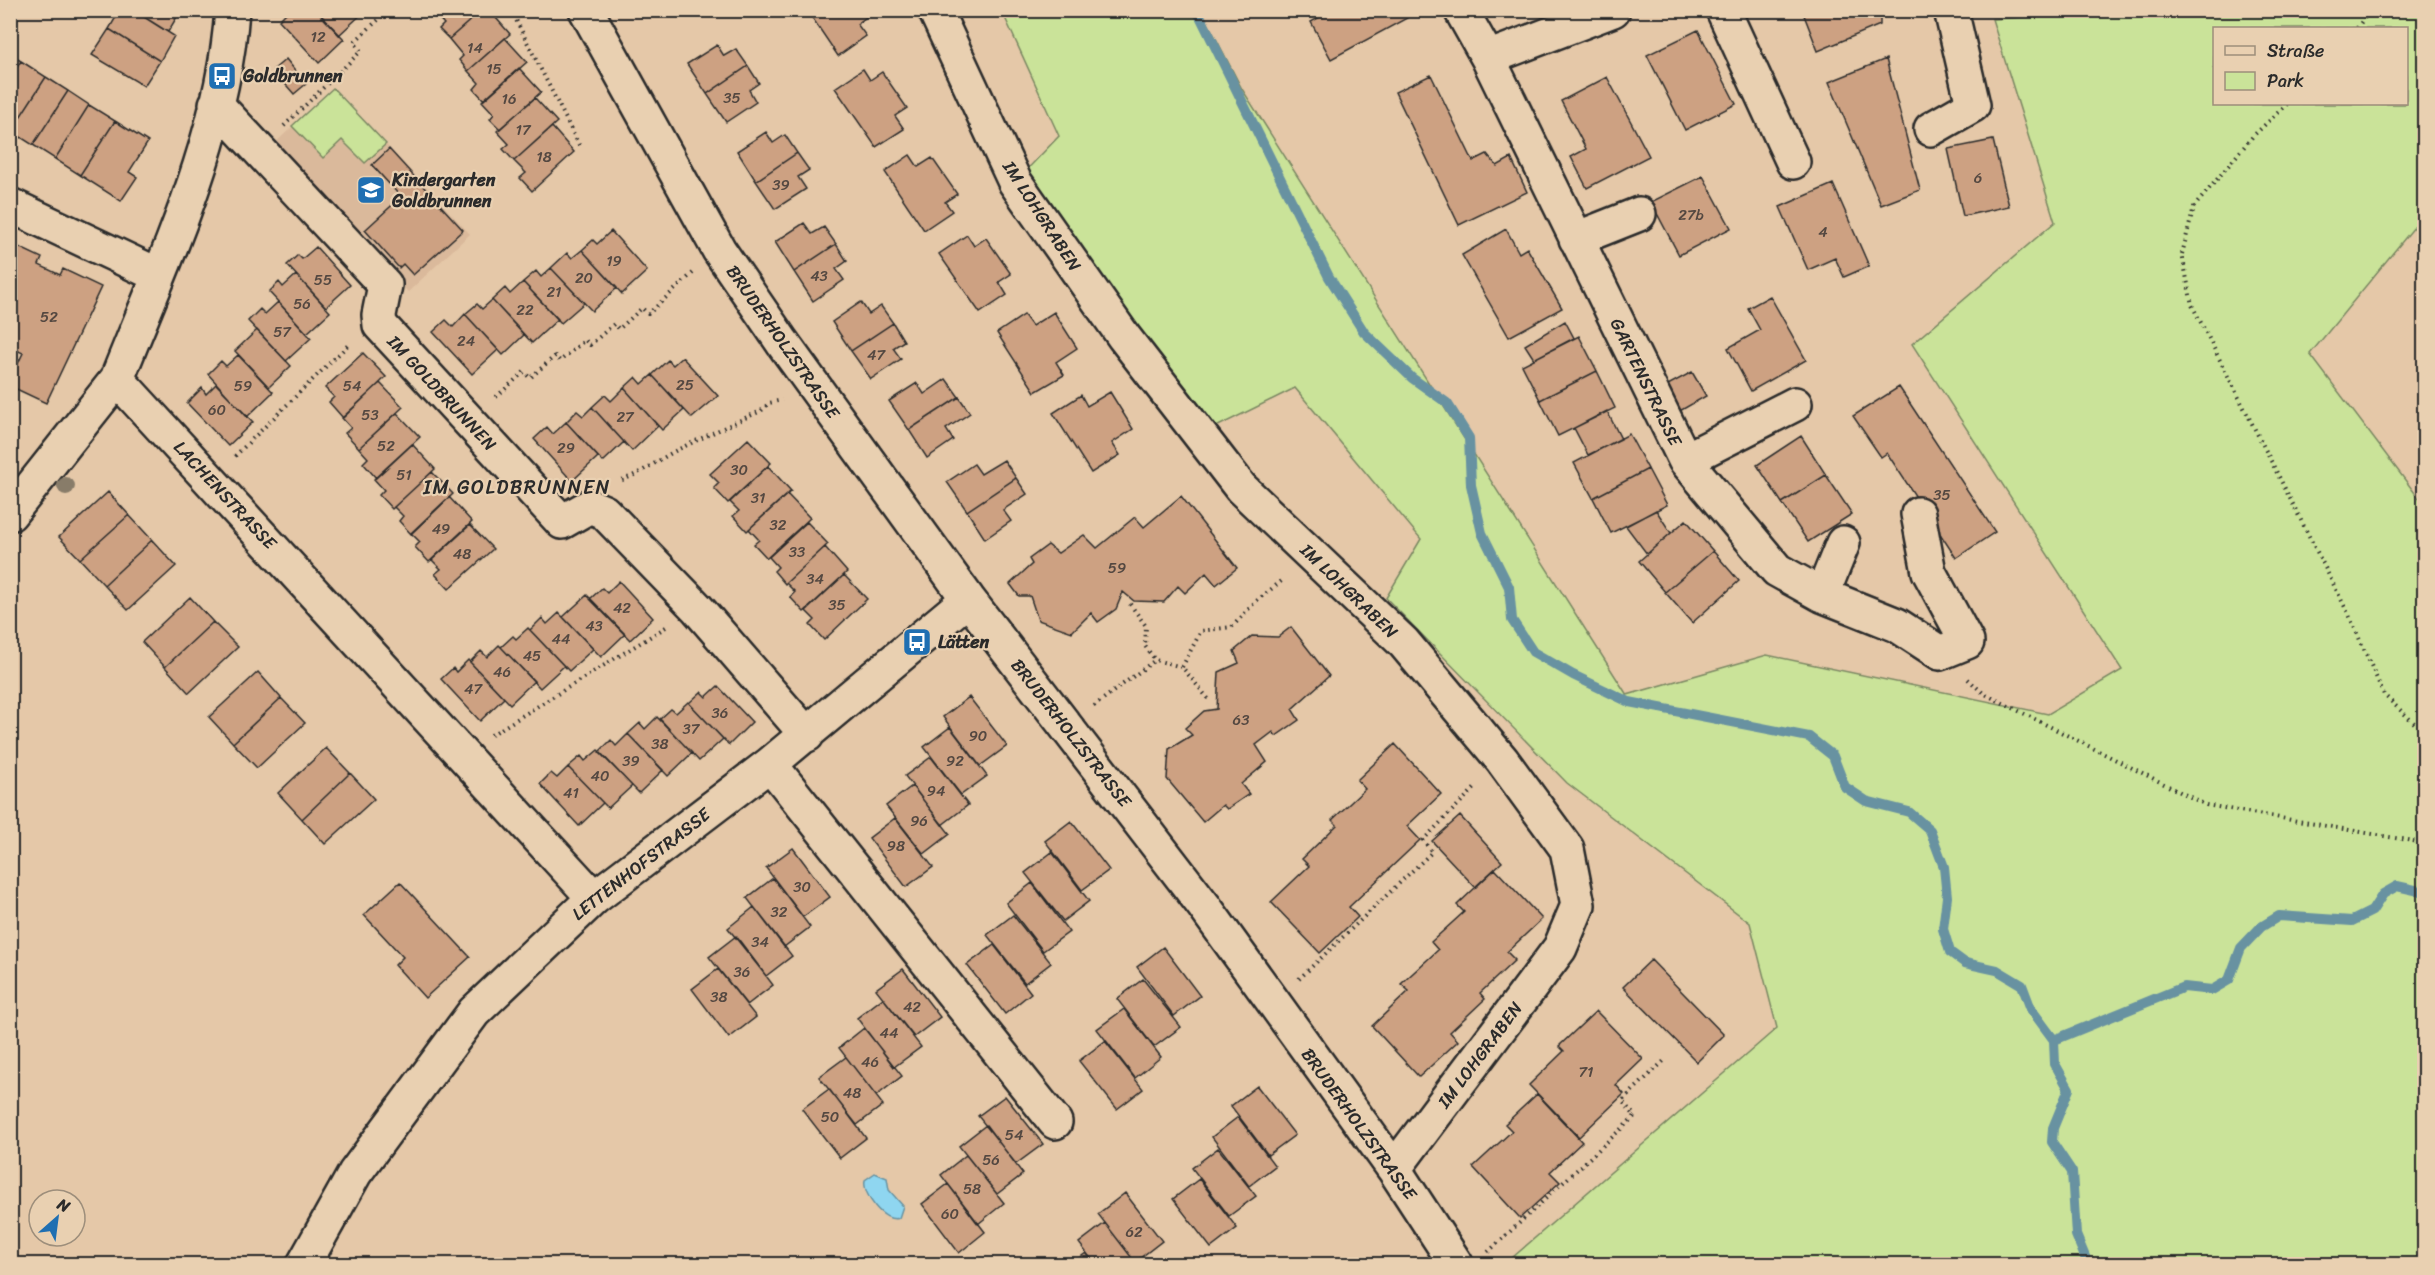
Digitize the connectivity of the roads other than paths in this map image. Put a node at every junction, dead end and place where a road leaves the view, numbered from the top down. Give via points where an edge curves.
1 (232, 10) edge
2 (586, 10) edge
3 (935, 10) edge
4 (1461, 10) edge
5 (1613, 10) edge
6 (1723, 10) edge
7 (1951, 10) edge
8 (1488, 58) junction
9 (216, 104) junction
10 (1931, 129) dead end
11 (1793, 162) dead end
12 (10, 205) edge
13 (1640, 214) dead end
14 (1576, 239) junction
15 (158, 274) junction
16 (117, 379) junction
17 (1795, 404) dead end
18 (1684, 460) junction
19 (10, 514) edge
20 (1918, 514) dead end
21 (1843, 543) dead end
22 (1822, 595) junction
23 (968, 599) junction
24 (807, 735) junction
25 (770, 764) junction
26 (594, 898) junction
27 (1055, 1122) dead end
28 (1394, 1169) junction
29 (304, 1264) edge
30 (1456, 1264) edge

1 - 9 street
2 - 23 street, BRUDERHOLZSTRASSE via 719,250 857,449
3 - 28 street, IM LOHGRABEN via 1016,182 1124,337 1241,488 1404,643 1502,760 1567,849 1578,905 1560,948
4 - 8 street, GARTENSTRASSE
5 - 8 street
6 - 11 street
7 - 10 street via 1973,105
8 - 14 street, GARTENSTRASSE
9 - 15 street via 206,148
9 - 24 street, IM GOLDBRUNNEN via 386,285 380,325 562,522 590,507 604,512 697,608
12 - 15 street
13 - 14 street
14 - 18 street, GARTENSTRASSE
15 - 16 street
16 - 19 street
16 - 26 street, LACHENSTRASSE
17 - 18 street
18 - 22 street, GARTENSTRASSE via 1777,570
20 - 22 street, GARTENSTRASSE via 1929,572 1967,642 1940,653 1898,625
21 - 22 street
23 - 24 street, LETTENHOFSTRASSE
23 - 28 street, BRUDERHOLZSTRASSE via 1204,906
24 - 25 street, LETTENHOFSTRASSE
25 - 26 street, LETTENHOFSTRASSE
25 - 27 street
26 - 29 street, LETTENHOFSTRASSE via 474,1012 355,1173
28 - 30 street, BRUDERHOLZSTRASSE

